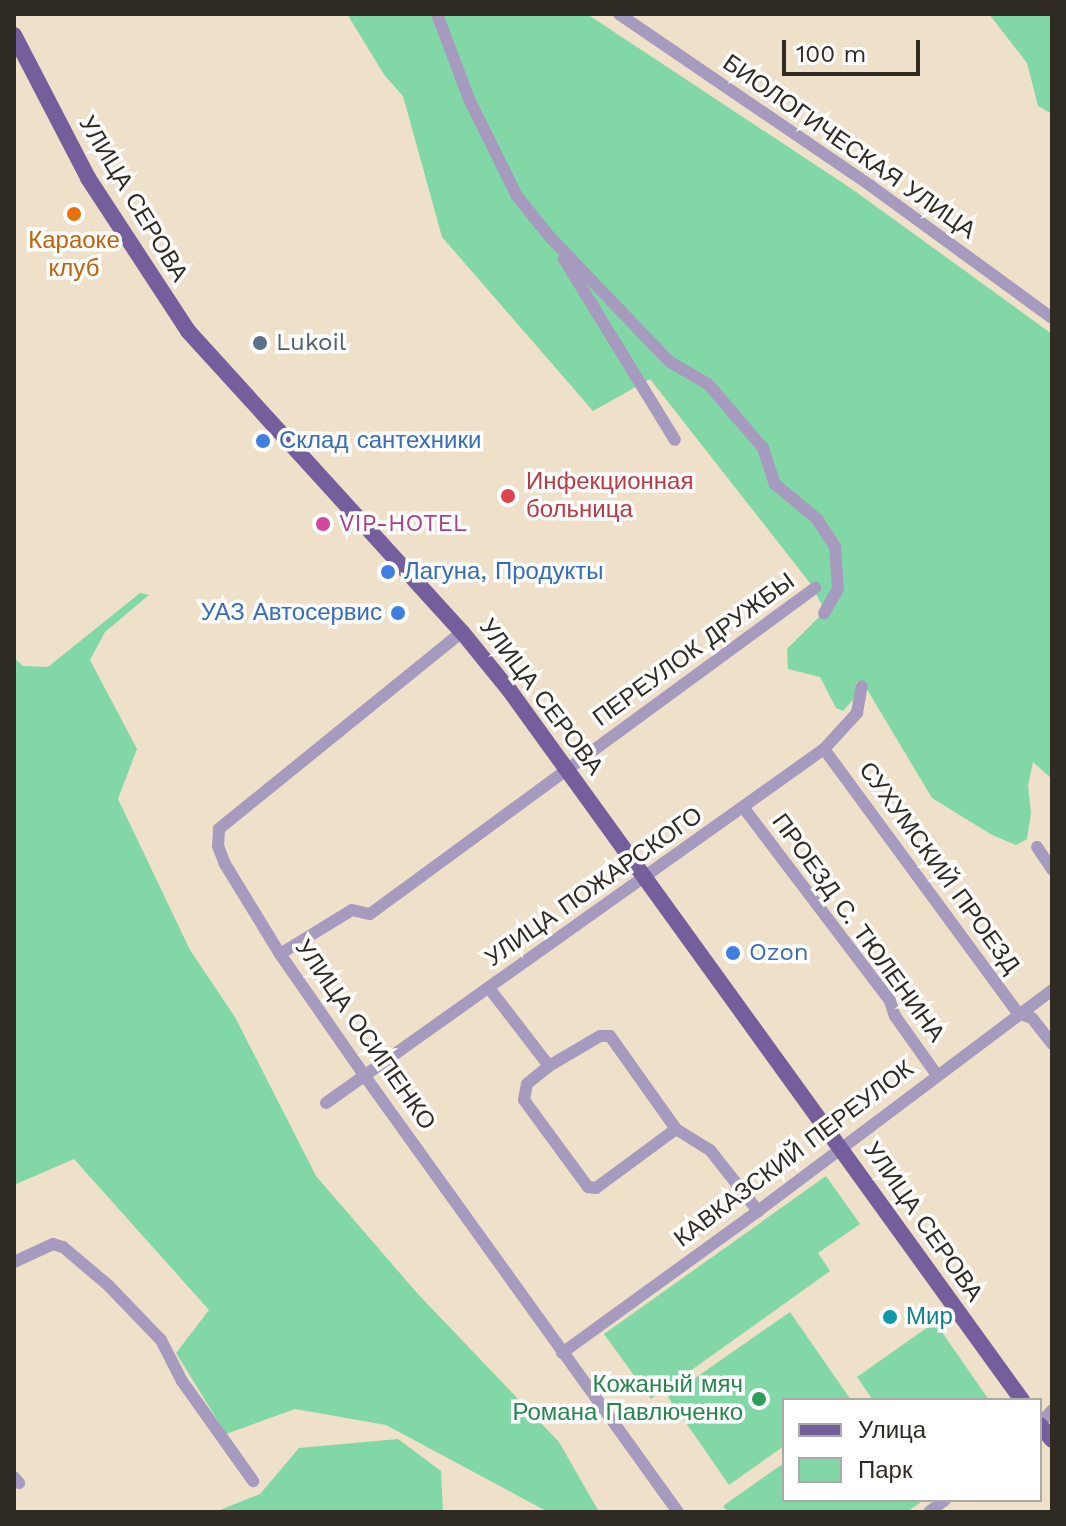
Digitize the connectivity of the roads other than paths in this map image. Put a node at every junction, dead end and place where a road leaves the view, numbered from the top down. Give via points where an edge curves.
1 (437, 14) edge
2 (619, 14) edge
3 (14, 35) edge
4 (549, 236) junction
5 (1052, 318) edge
6 (675, 440) dead end
7 (815, 588) dead end
8 (824, 613) dead end
9 (462, 632) junction
10 (862, 686) dead end
11 (824, 749) junction
12 (568, 769) junction
13 (743, 807) junction
14 (1037, 847) dead end
15 (1052, 869) edge
16 (646, 878) junction
17 (280, 954) junction
18 (489, 988) junction
19 (1052, 990) edge
20 (1018, 1013) junction
21 (1052, 1044) edge
22 (549, 1066) junction
23 (364, 1075) junction
24 (937, 1075) junction
25 (326, 1103) dead end
26 (676, 1129) junction
27 (841, 1148) junction
28 (758, 1211) junction
29 (14, 1262) edge
30 (562, 1353) junction
31 (1021, 1398) edge
32 (253, 1481) dead end
33 (678, 1512) edge

1 - 4 street via 490,144 517,196
2 - 5 street, БИОЛОГИЧЕСКАЯ УЛИЦА via 871,186
3 - 9 main road, УЛИЦА СЕРОВА via 88,178 188,331
4 - 6 street
4 - 8 street via 670,362 708,384 763,448 775,484 817,519 835,547 838,569 838,589
7 - 12 street, ПЕРЕУЛОК ДРУЖБЫ
9 - 12 main road, УЛИЦА СЕРОВА
9 - 17 street, УЛИЦА ОСИПЕНКО via 219,829 225,864
10 - 11 street, УЛИЦА ПОЖАРСКОГО via 857,713
11 - 13 street, УЛИЦА ПОЖАРСКОГО
11 - 20 street, СУХУМСКИЙ ПРОЕЗД
12 - 16 main road, УЛИЦА СЕРОВА
12 - 17 street, ПЕРЕУЛОК ДРУЖБЫ via 370,914 352,910
13 - 16 street, УЛИЦА ПОЖАРСКОГО
13 - 24 street, ПРОЕЗД С. ТЮЛЕНИНА via 890,1001
14 - 15 street
16 - 18 street, УЛИЦА ПОЖАРСКОГО
16 - 27 main road, УЛИЦА СЕРОВА
17 - 23 street, УЛИЦА ОСИПЕНКО
18 - 22 street
18 - 23 street, УЛИЦА ПОЖАРСКОГО
19 - 20 street, КАВКАЗСКИЙ ПЕРЕУЛОК
20 - 21 street, СУХУМСКИЙ ПРОЕЗД via 1032,1018
20 - 24 street, КАВКАЗСКИЙ ПЕРЕУЛОК
22 - 26 street via 600,1036 610,1036
22 - 26 street via 527,1084 524,1100 588,1187 596,1188
23 - 25 street, УЛИЦА ПОЖАРСКОГО
23 - 30 street, УЛИЦА ОСИПЕНКО
24 - 27 street, КАВКАЗСКИЙ ПЕРЕУЛОК
26 - 28 street via 710,1150
27 - 28 street, КАВКАЗСКИЙ ПЕРЕУЛОК
27 - 31 main road, УЛИЦА СЕРОВА
28 - 30 street, КАВКАЗСКИЙ ПЕРЕУЛОК
29 - 32 street via 53,1244 108,1285 161,1340 182,1381
30 - 33 street, УЛИЦА ОСИПЕНКО

